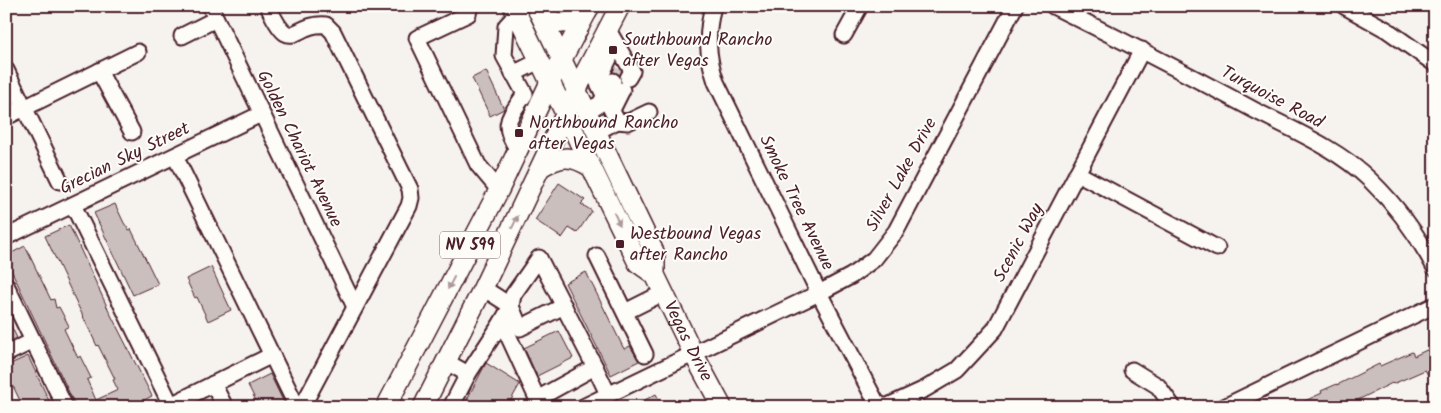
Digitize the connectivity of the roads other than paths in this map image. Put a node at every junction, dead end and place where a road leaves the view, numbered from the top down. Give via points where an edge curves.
1 (268, 6) edge
2 (470, 6) edge
3 (620, 6) edge
4 (712, 6) edge
5 (860, 6) edge
6 (1015, 6) edge
7 (1053, 6) edge
8 (1344, 6) edge
9 (537, 8) edge
10 (588, 9) edge
11 (515, 10) edge
12 (213, 13) edge
13 (844, 35) dead end
14 (182, 36) dead end
15 (612, 37) junction
16 (1142, 50) junction
17 (138, 52) dead end
18 (562, 60) junction
19 (539, 61) junction
20 (1435, 64) edge
21 (6, 70) edge
22 (99, 72) junction
23 (593, 73) junction
24 (512, 74) junction
25 (550, 82) junction
26 (577, 91) junction
27 (532, 99) junction
28 (24, 108) junction
29 (611, 109) junction
30 (586, 111) junction
31 (649, 112) dead end
32 (261, 114) junction
33 (565, 114) junction
34 (6, 117) edge
35 (132, 132) dead end
36 (596, 132) junction
37 (175, 156) junction
38 (542, 167) junction
39 (591, 167) junction
40 (1077, 173) junction
41 (60, 181) dead end
42 (499, 190) junction
43 (73, 205) junction
44 (6, 237) edge
45 (1217, 248) dead end
46 (597, 256) dead end
47 (1435, 268) edge
48 (655, 276) junction
49 (6, 285) edge
50 (483, 288) junction
51 (663, 293) junction
52 (818, 293) junction
53 (1435, 305) edge
54 (511, 306) junction
55 (564, 306) junction
56 (355, 307) junction
57 (625, 312) junction
58 (502, 322) junction
59 (33, 341) junction
60 (693, 353) junction
61 (6, 354) edge
62 (272, 354) junction
63 (645, 354) dead end
64 (445, 361) junction
65 (595, 366) junction
66 (1132, 370) dead end
67 (468, 374) junction
68 (214, 384) junction
69 (608, 394) junction
70 (539, 403) edge
71 (169, 406) edge
72 (587, 406) edge
73 (882, 406) edge
74 (65, 407) edge
75 (225, 407) edge
76 (298, 407) edge
77 (302, 407) edge
78 (386, 407) edge
79 (423, 407) edge
80 (451, 407) edge
81 (722, 407) edge
82 (1173, 407) edge
83 (1224, 407) edge

1 - 56 street via 277,25 285,33 295,34 316,24 326,25 333,32 410,189 409,206
2 - 42 street via 468,14 417,38 478,165
3 - 15 main road, NV 599
4 - 52 street, Smoke Tree Avenue via 708,53 716,82
5 - 13 street
6 - 52 street, Silver Lake Drive via 896,231 874,259 851,276
7 - 16 street, Turquoise Road
8 - 20 street via 1387,30
9 - 10 main road via 549,19 564,24
9 - 18 main road, Vegas Drive
10 - 18 main road, NV 599
11 - 19 main road, Vegas Drive
11 - 24 street via 506,26 504,56
12 - 14 street
12 - 32 street, Golden Chariot Avenue
15 - 23 main road, NV 599
15 - 29 street via 621,75
16 - 40 street, Scenic Way
16 - 47 street, Turquoise Road via 1338,154 1370,179 1404,218
17 - 22 street
18 - 25 main road, NV 599
18 - 26 main road, Vegas Drive
19 - 24 street
19 - 25 main road, Vegas Drive
21 - 28 street
22 - 28 street
22 - 35 street
23 - 26 main road, NV 599
23 - 29 street
24 - 27 street
25 - 27 main road, NV 599
25 - 33 main road, Vegas Drive
26 - 30 main road, Vegas Drive
26 - 33 main road, NV 599
27 - 42 main road, NV 599 via 518,150
28 - 34 street
28 - 41 street
29 - 30 street via 600,104
29 - 31 street via 628,122
29 - 36 street
30 - 36 main road, Vegas Drive
32 - 37 street, Grecian Sky Street
32 - 56 street, Golden Chariot Avenue
33 - 38 main road, NV 599
33 - 39 main road, Vegas Drive
36 - 48 main road, Vegas Drive via 655,254
37 - 43 street, Grecian Sky Street
37 - 62 street
38 - 39 main road via 566,157
50 -> 38 main road, NV 599
39 -> 48 main road, Vegas Drive via 638,262
40 - 45 street
40 - 73 street, Scenic Way via 995,329 957,370 925,389
42 -> 78 main road, NV 599
43 - 44 street, Grecian Sky Street
43 - 71 street
46 - 57 street
48 - 51 main road, Vegas Drive
49 - 59 street
50 - 54 street
50 - 64 main road, NV 599
51 - 57 street
51 - 60 main road, Vegas Drive
52 - 60 street, Silver Lake Drive
52 - 73 street, Smoke Tree Avenue via 876,402
53 - 83 street
54 - 55 street via 520,328
54 - 55 street via 513,295 539,258
54 - 58 street
55 - 65 street
56 - 77 street
57 - 63 street
58 - 67 street
58 - 70 street
59 - 61 street
59 - 74 street
60 - 69 street, Silver Lake Drive
60 - 81 main road, Vegas Drive
62 - 68 street
62 - 76 street
64 - 67 street
64 - 79 main road, NV 599
65 - 69 street
65 - 70 street
66 - 82 street via 1158,386
67 - 80 street
68 - 71 street
68 - 75 street
69 - 72 street, Silver Lake Drive

